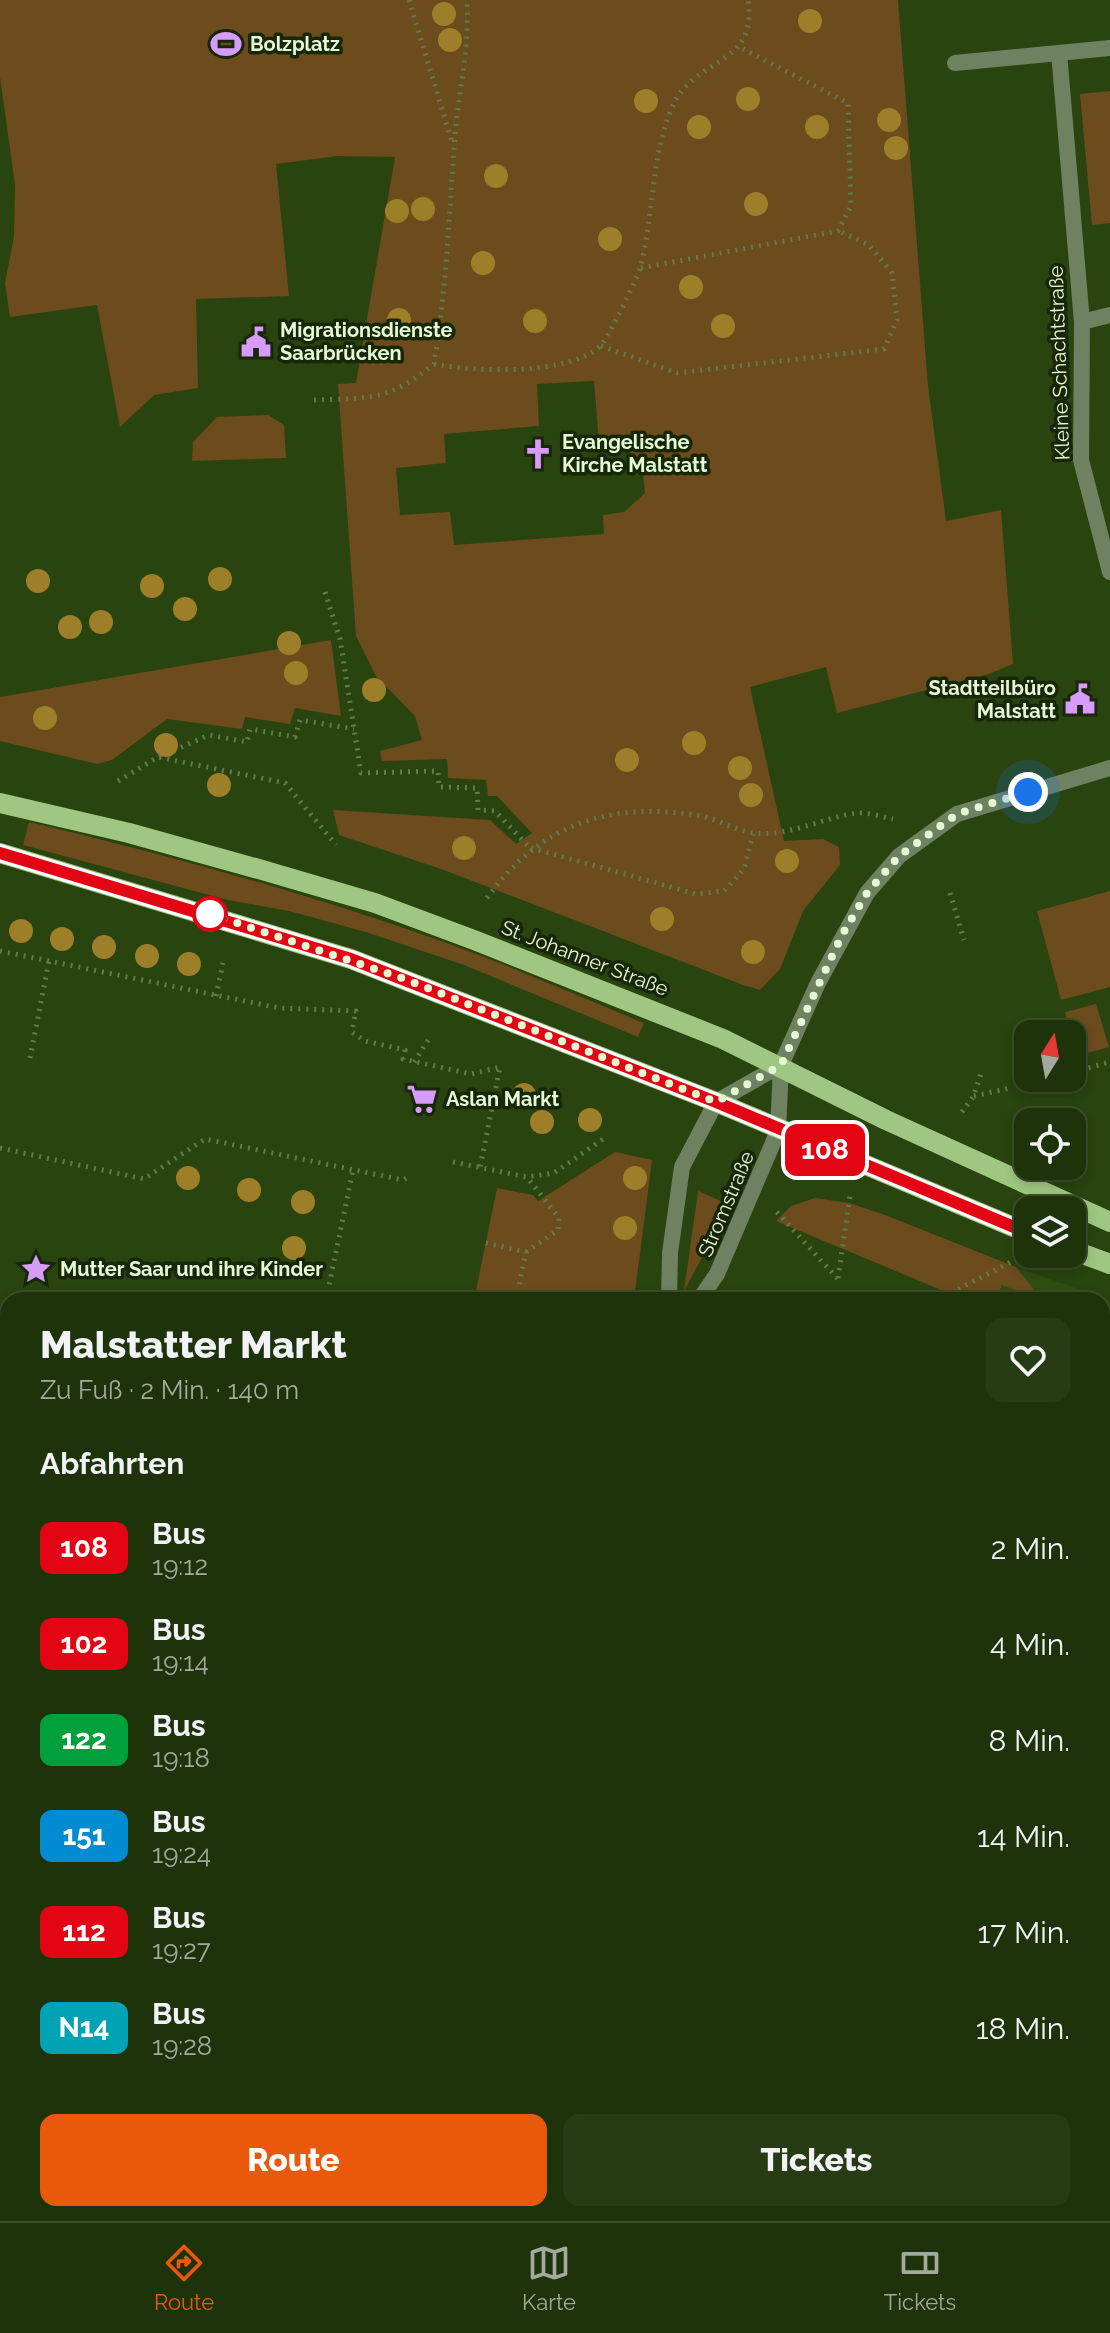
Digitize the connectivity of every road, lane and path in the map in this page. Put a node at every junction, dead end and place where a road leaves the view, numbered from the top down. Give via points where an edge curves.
1 (409, 0) edge
2 (467, 0) edge
3 (748, 0) edge
4 (741, 48) junction
5 (1110, 48) edge
6 (1059, 53) junction
7 (955, 63) dead end
8 (454, 146) junction
9 (838, 231) junction
10 (641, 268) junction
11 (1110, 315) edge
12 (1082, 322) junction
13 (601, 346) junction
14 (434, 364) junction
15 (314, 400) dead end
16 (1110, 572) edge
17 (325, 592) dead end
18 (354, 729) junction
19 (158, 757) junction
20 (1110, 768) edge
21 (118, 781) dead end
22 (9, 805) edge
23 (902, 821) dead end
24 (753, 834) junction
25 (336, 845) dead end
26 (530, 848) junction
27 (3, 854) edge
28 (950, 893) dead end
29 (487, 898) dead end
30 (964, 940) dead end
31 (0, 951) edge
32 (49, 961) junction
33 (223, 963) dead end
34 (216, 996) junction
35 (429, 1039) dead end
36 (30, 1058) dead end
37 (403, 1059) junction
38 (414, 1062) junction
39 (1110, 1062) edge
40 (781, 1065) junction
41 (401, 1066) dead end
42 (1086, 1069) edge
43 (982, 1071) dead end
44 (1010, 1088) dead end
45 (973, 1097) junction
46 (716, 1102) junction
47 (962, 1112) dead end
48 (778, 1131) junction
49 (606, 1137) dead end
50 (0, 1148) edge
51 (453, 1162) dead end
52 (480, 1168) junction
53 (353, 1170) junction
54 (409, 1177) dead end
55 (527, 1177) junction
56 (850, 1196) dead end
57 (776, 1211) dead end
58 (1110, 1222) edge
59 (1014, 1227) edge
60 (486, 1243) dead end
61 (526, 1252) junction
62 (1086, 1255) edge
63 (1014, 1260) edge
64 (1110, 1264) edge
65 (328, 1292) edge
66 (518, 1292) edge
67 (669, 1292) edge
68 (705, 1292) edge
69 (952, 1292) edge

1 - 8 path
2 - 8 path via 469,33
3 - 4 path via 751,22
4 - 9 path via 848,103 851,206
4 - 10 path via 699,75 677,97 666,122
5 - 6 street
6 - 7 street
6 - 12 street, Kleine Schachtstraße
8 - 14 path via 444,308
9 - 10 path
9 - 13 path via 869,245 892,273 897,320 884,349 677,373
10 - 13 path
11 - 12 street
12 - 16 street, Kleine Schachtstraße via 1081,460
13 - 14 path via 571,361 509,369
14 - 15 path via 399,391 372,398
17 - 18 path via 340,639
18 - 19 path via 300,720 295,737 250,729 247,742 209,735
18 - 26 path via 361,773 438,771 439,787 477,788 478,810 495,811
19 - 21 path
19 - 25 path via 285,783
20 - 40 street via 957,814 899,856 867,893 842,935
22 - 40 main road, St. Johanner Straße via 375,903 635,1002
23 - 24 path via 860,813
24 - 26 path via 701,815 658,810 597,817
24 - 26 path via 744,869 724,891 696,894
26 - 29 path
27 - 46 main road via 351,959
28 - 30 path
31 - 32 path
32 - 34 path
32 - 36 path
33 - 34 path
34 - 37 path via 279,1008 356,1011 352,1032 365,1041 405,1050
35 - 38 path
37 - 38 path
37 - 41 path
38 - 52 path via 471,1077 500,1067
39 - 42 path
40 - 46 street
40 - 48 street, Stromstraße
40 - 58 main road, St. Johanner Straße via 886,1120
43 - 45 path
44 - 45 path
45 - 47 path
46 - 48 main road
46 - 67 street, Stromstraße via 682,1167
48 - 59 main road
48 - 68 street, Stromstraße
49 - 55 path via 554,1173
50 - 53 path via 144,1179 205,1139
51 - 52 path
52 - 55 path
53 - 54 path
53 - 65 path
55 - 61 path via 559,1218 558,1230
56 - 57 path via 838,1279
60 - 61 path
61 - 66 path
62 - 64 main road
63 - 69 path

